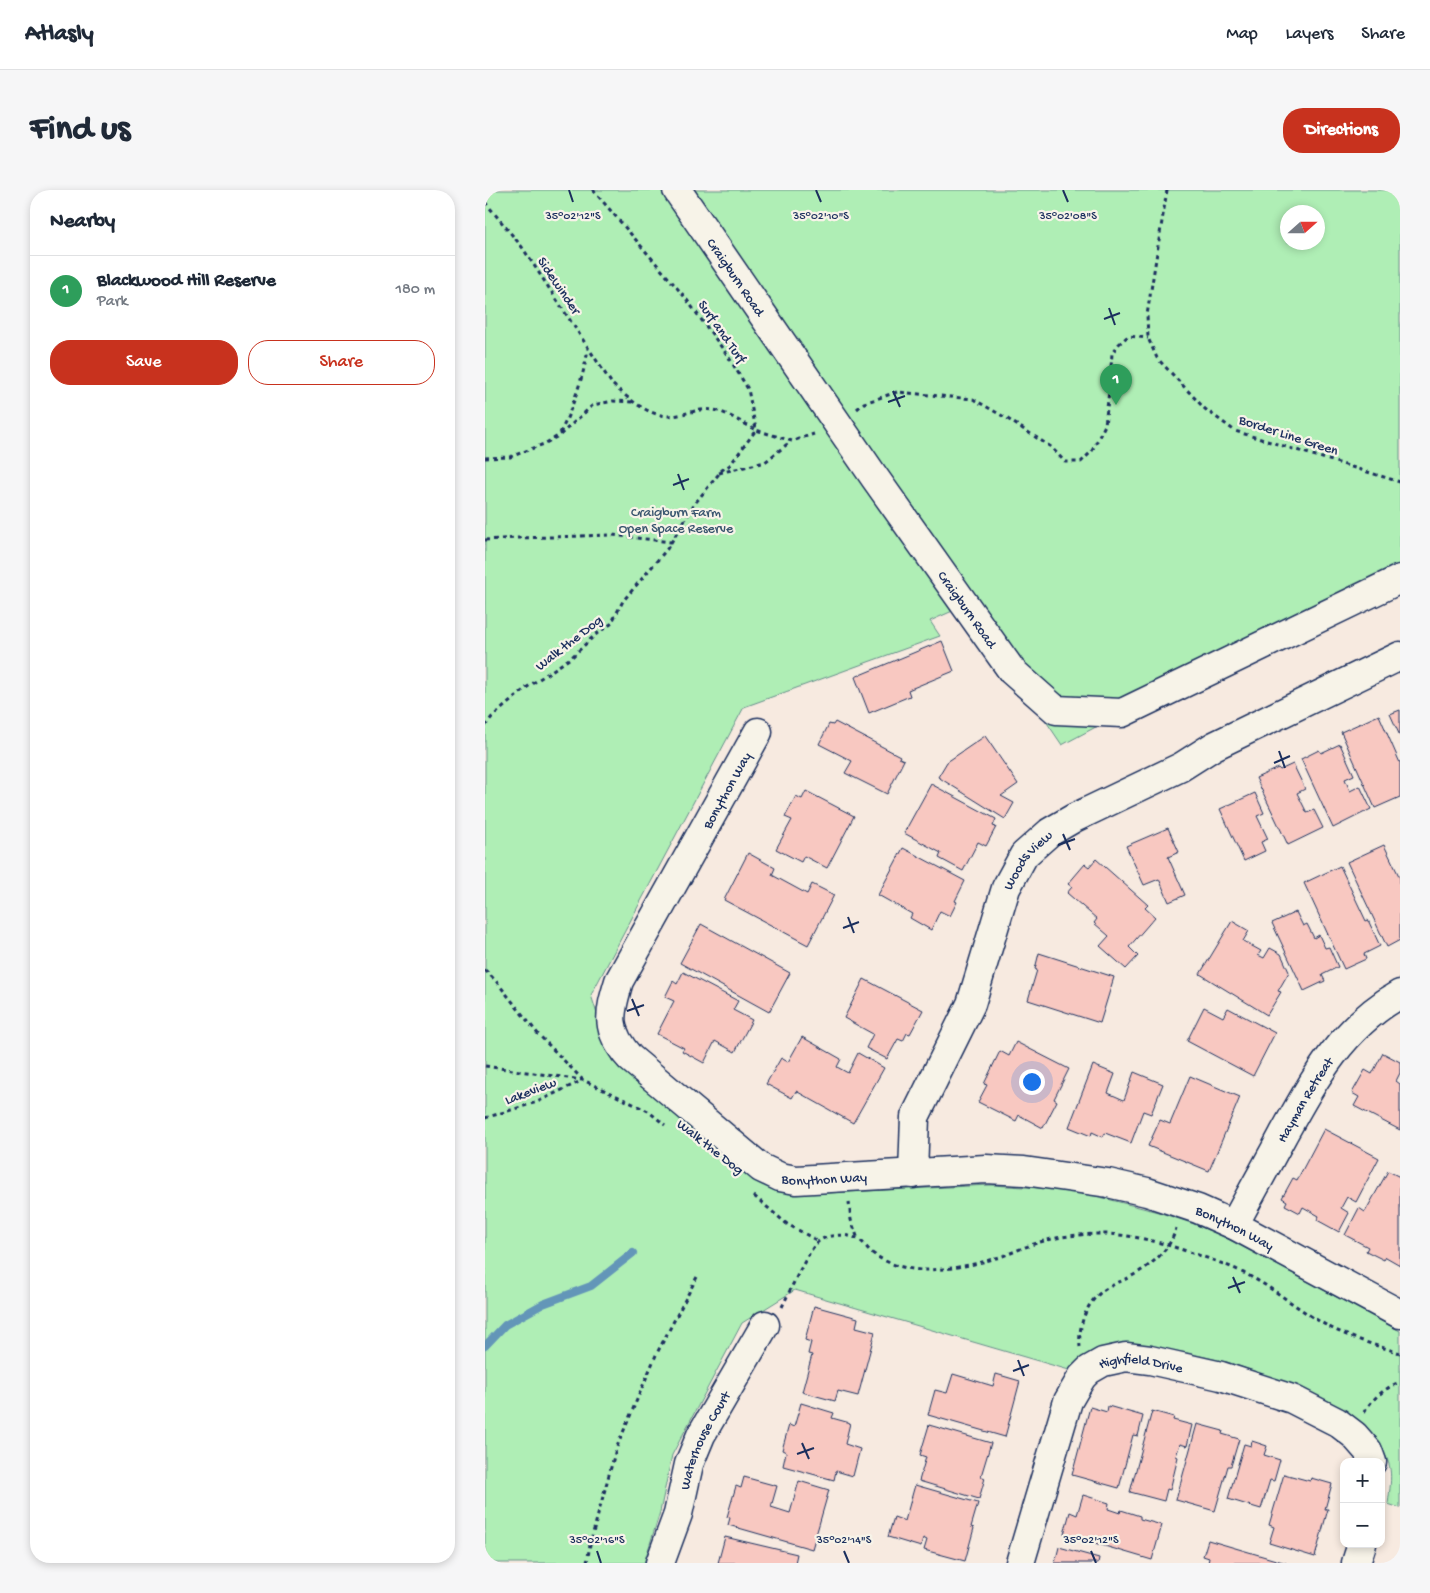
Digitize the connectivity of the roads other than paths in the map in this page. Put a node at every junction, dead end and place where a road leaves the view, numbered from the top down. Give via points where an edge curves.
1 (677, 190) edge
2 (1400, 579) edge
3 (1400, 656) edge
4 (758, 732) dead end
5 (1400, 994) edge
6 (913, 1174) junction
7 (1234, 1225) junction
8 (1400, 1314) edge
9 (765, 1325) road end
10 (1371, 1458) edge
11 (1361, 1548) edge
12 (660, 1563) edge
13 (1020, 1563) edge
14 (1356, 1563) edge

1 - 2 street, Craigburn Road via 1012,671 1055,710 1122,713
3 - 6 street, Woods View via 1074,818 1049,832 1024,855 1006,888 971,1004 915,1117
4 - 6 street, Bonython Way via 619,981 612,1004 614,1037 630,1058 761,1168 780,1177 796,1180
5 - 7 street, Hayman Retreat via 1371,1014 1326,1061
6 - 7 street, Bonython Way via 986,1169 1108,1183 1147,1192
7 - 8 street, Bonython Way
9 - 12 street, Waterhouse Court via 701,1435 689,1464 678,1514
10 - 13 street, Highfield Drive via 1354,1435 1337,1422 1292,1399 1221,1376 1150,1360 1126,1357 1103,1362 1082,1377 1068,1401
11 - 14 street

